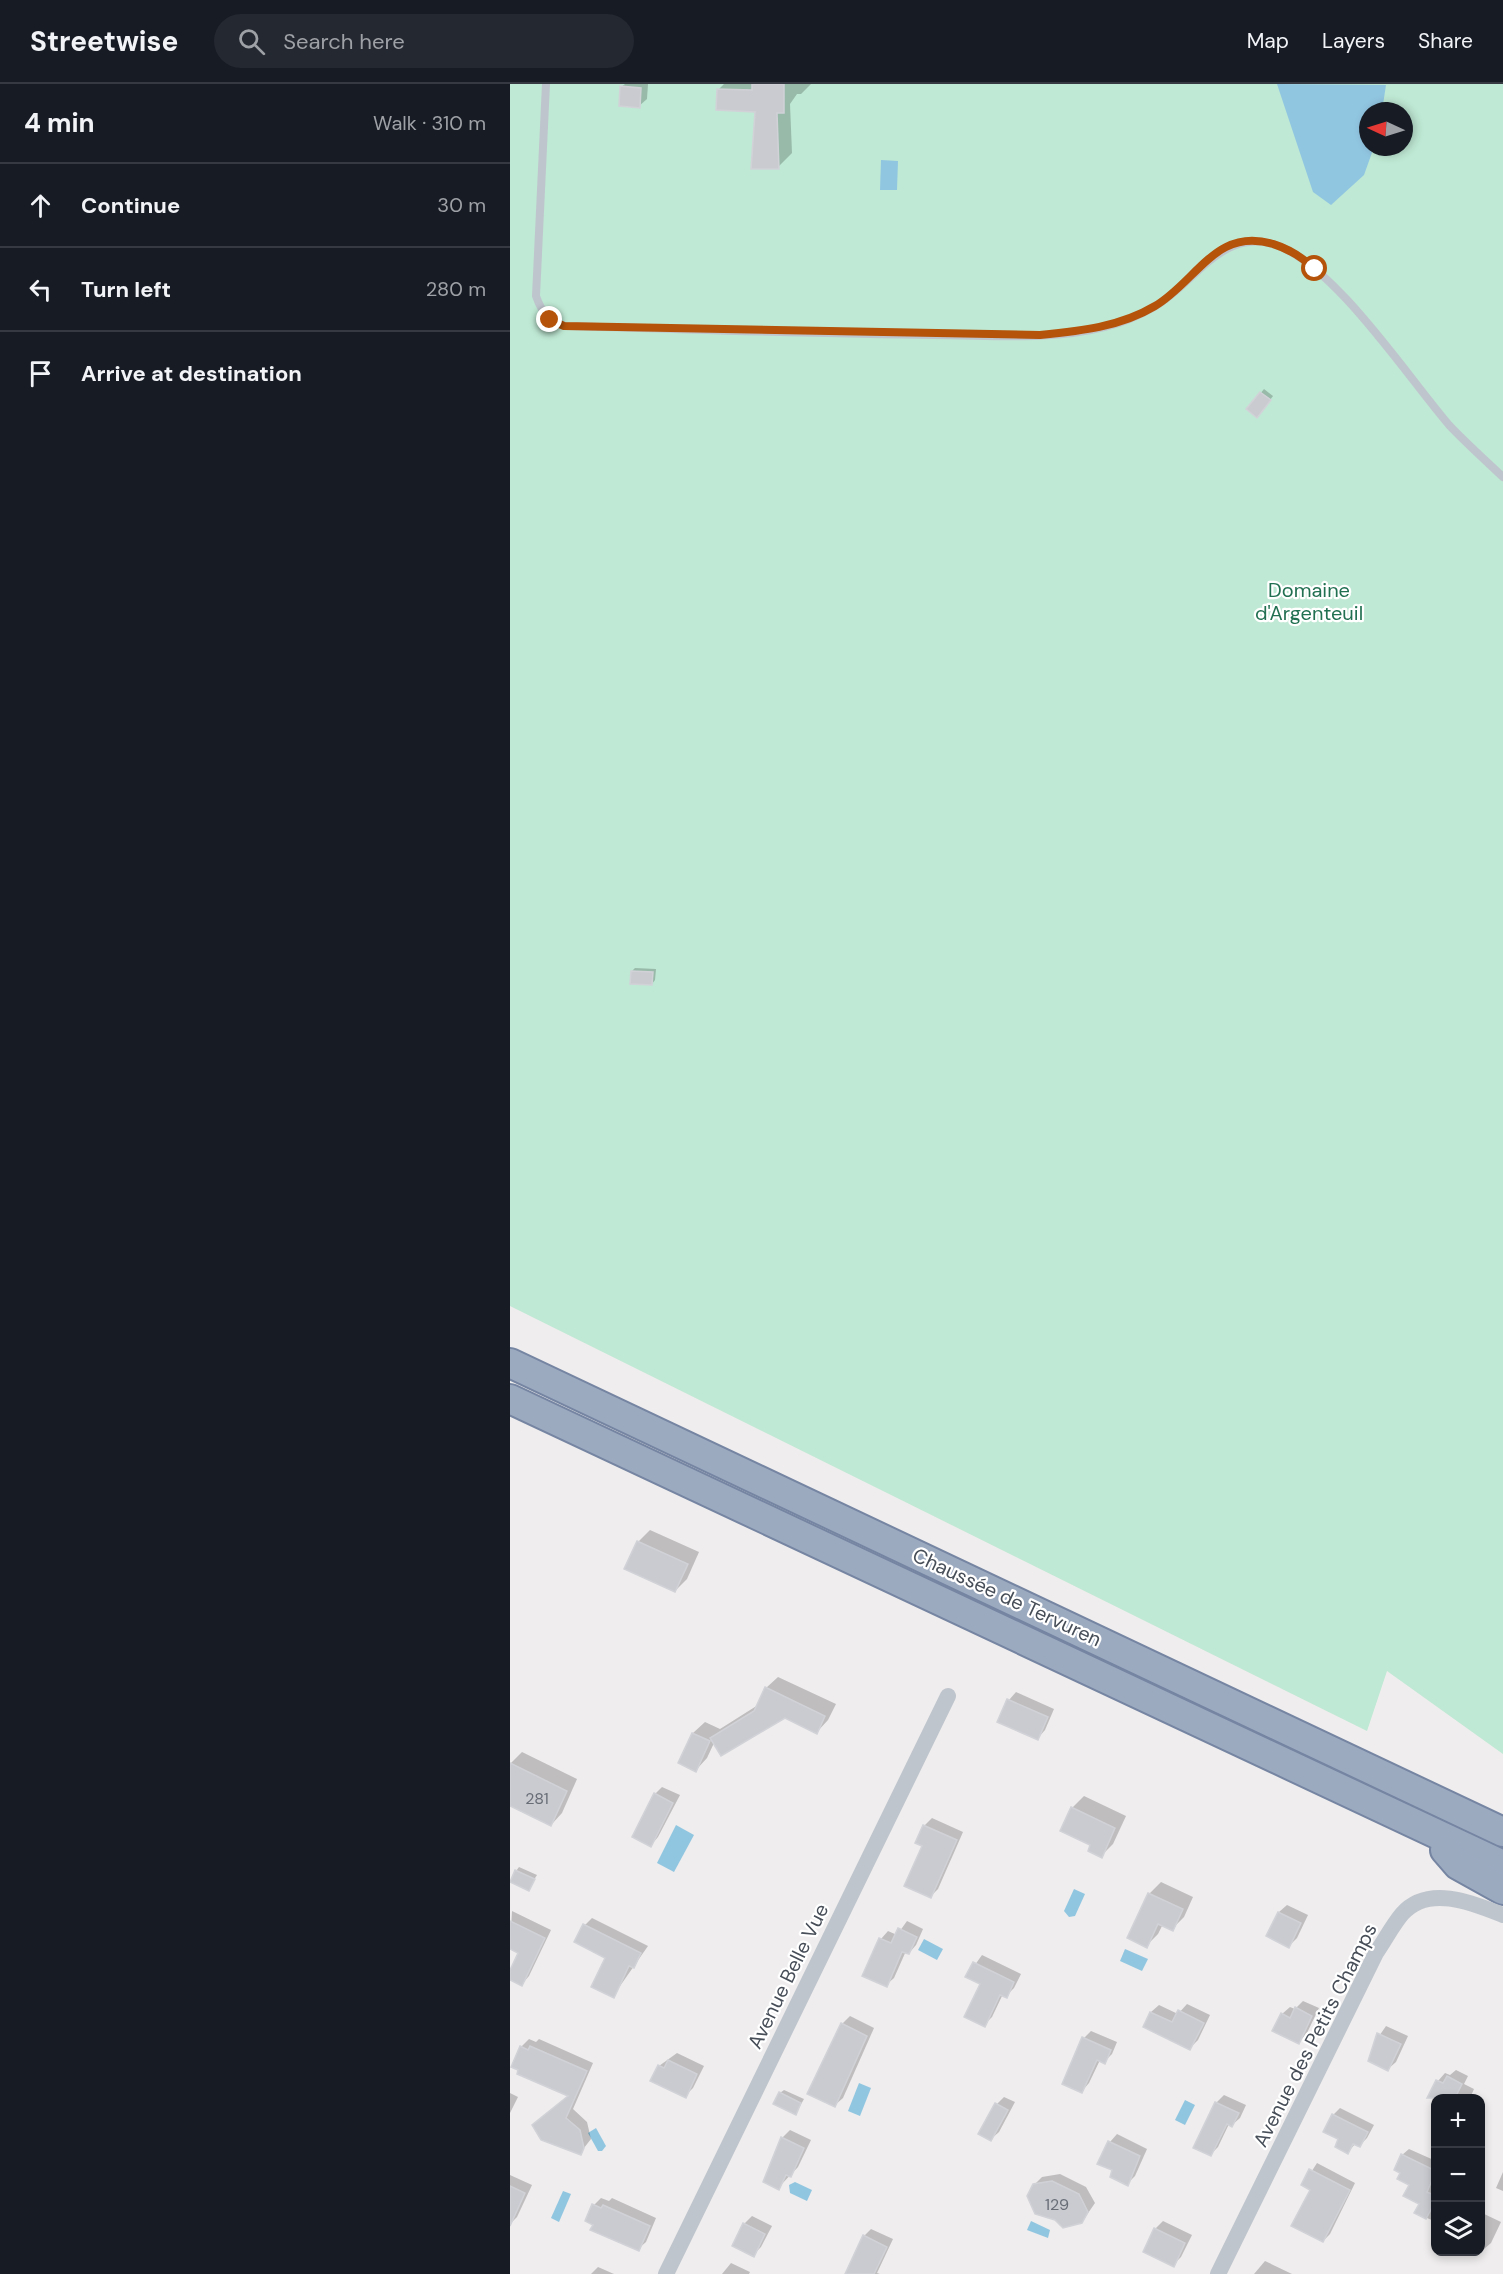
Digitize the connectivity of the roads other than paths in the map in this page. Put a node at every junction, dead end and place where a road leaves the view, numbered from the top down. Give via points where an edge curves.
1 (546, 84) edge
2 (1503, 477) edge
3 (510, 1363) edge
4 (510, 1399) edge
5 (948, 1696) dead end
6 (1428, 1830) junction
7 (1503, 1833) edge
8 (1503, 1865) edge
9 (1503, 1890) edge
10 (1503, 1915) edge
11 (666, 2274) edge
12 (1218, 2274) edge

1 - 2 lane via 536,296 541,311 564,326 903,334 1040,335 1080,331 1106,327 1156,306 1226,247 1263,241 1299,255 1335,287 1451,427
3 - 7 highway, Chaussée de Tervuren
4 - 6 highway, Chaussée de Tervuren
5 - 11 street, Avenue Belle Vue
6 - 8 highway, Chaussée de Tervuren
6 - 9 highway via 1458,1865
10 - 12 street, Avenue des Petits Champs via 1467,1900 1438,1898 1419,1901 1403,1913 1376,1953

